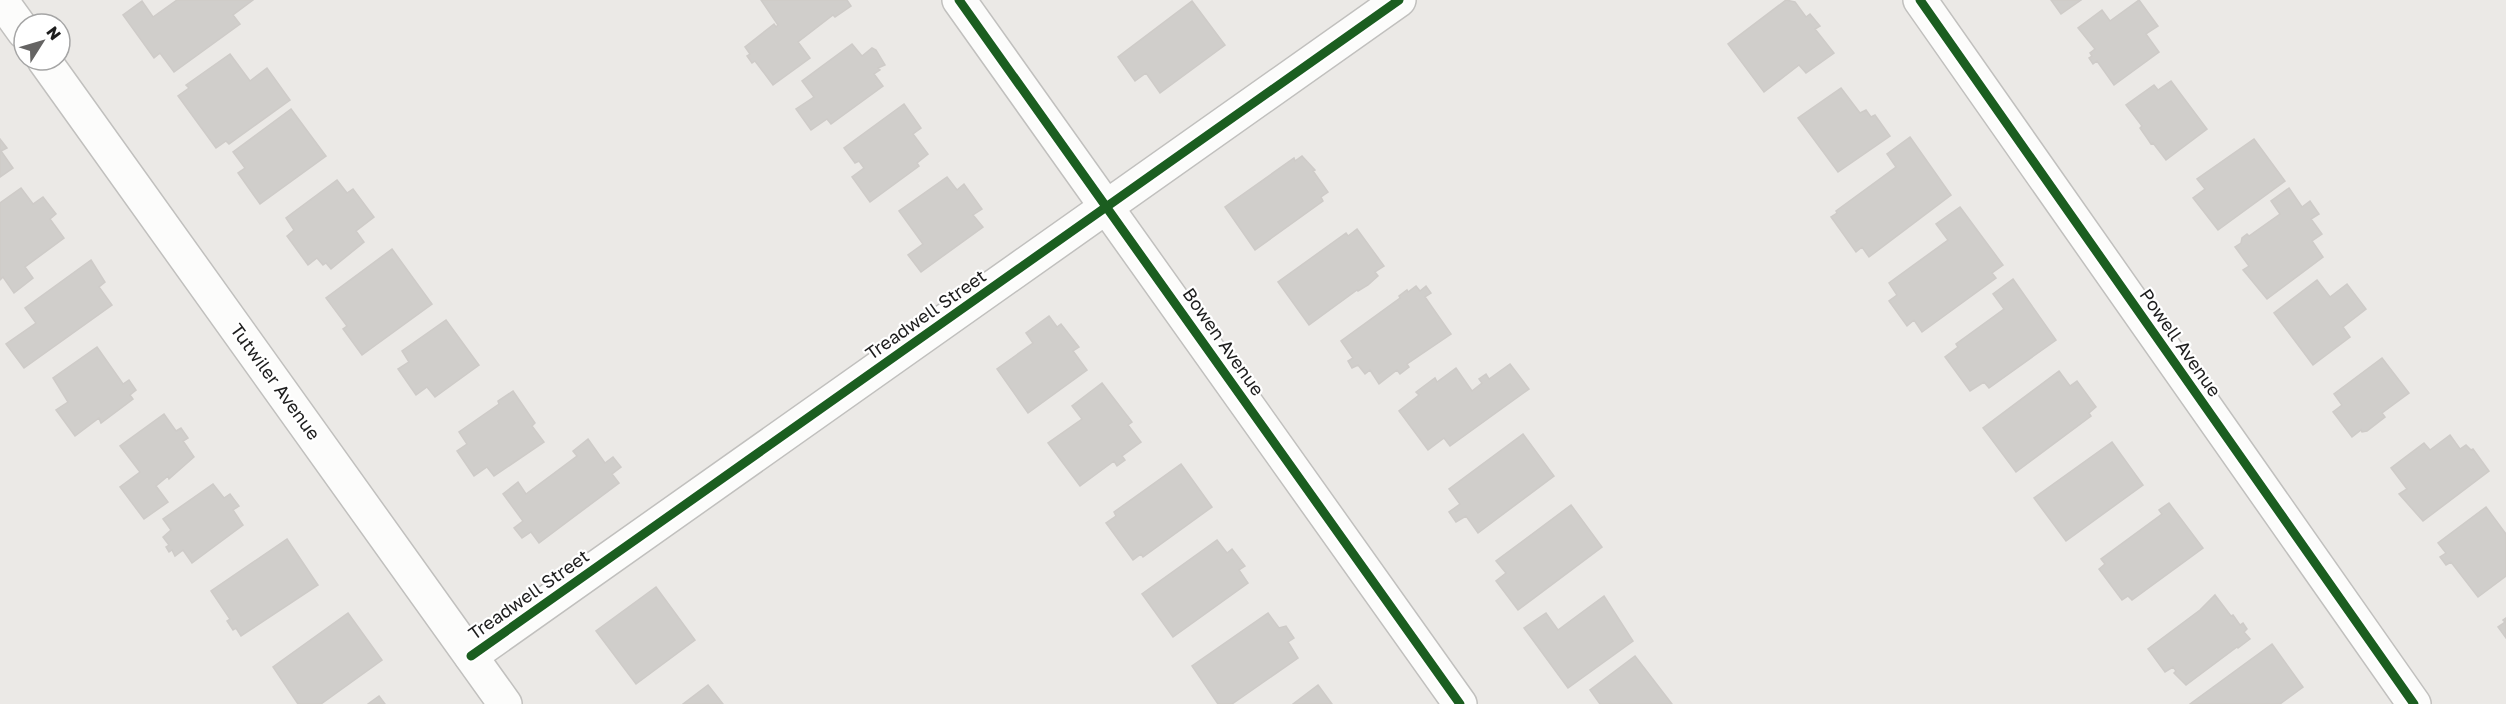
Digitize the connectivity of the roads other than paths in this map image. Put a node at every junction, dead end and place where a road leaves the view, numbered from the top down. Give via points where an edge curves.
1 (1, 0) edge
2 (959, 0) edge
3 (1399, 0) edge
4 (1920, 0) edge
5 (12, 15) edge
6 (53, 72) edge
7 (1107, 208) junction
8 (471, 656) junction
9 (505, 704) edge
10 (1460, 704) edge
11 (2414, 704) edge

1 - 5 street
2 - 7 street, Bowen Avenue
3 - 7 street, Treadwell Street
4 - 11 street, Powell Avenue
6 - 8 street, Tutwiler Avenue
7 - 8 street, Treadwell Street
7 - 10 street, Bowen Avenue
8 - 9 street, Tutwiler Avenue

